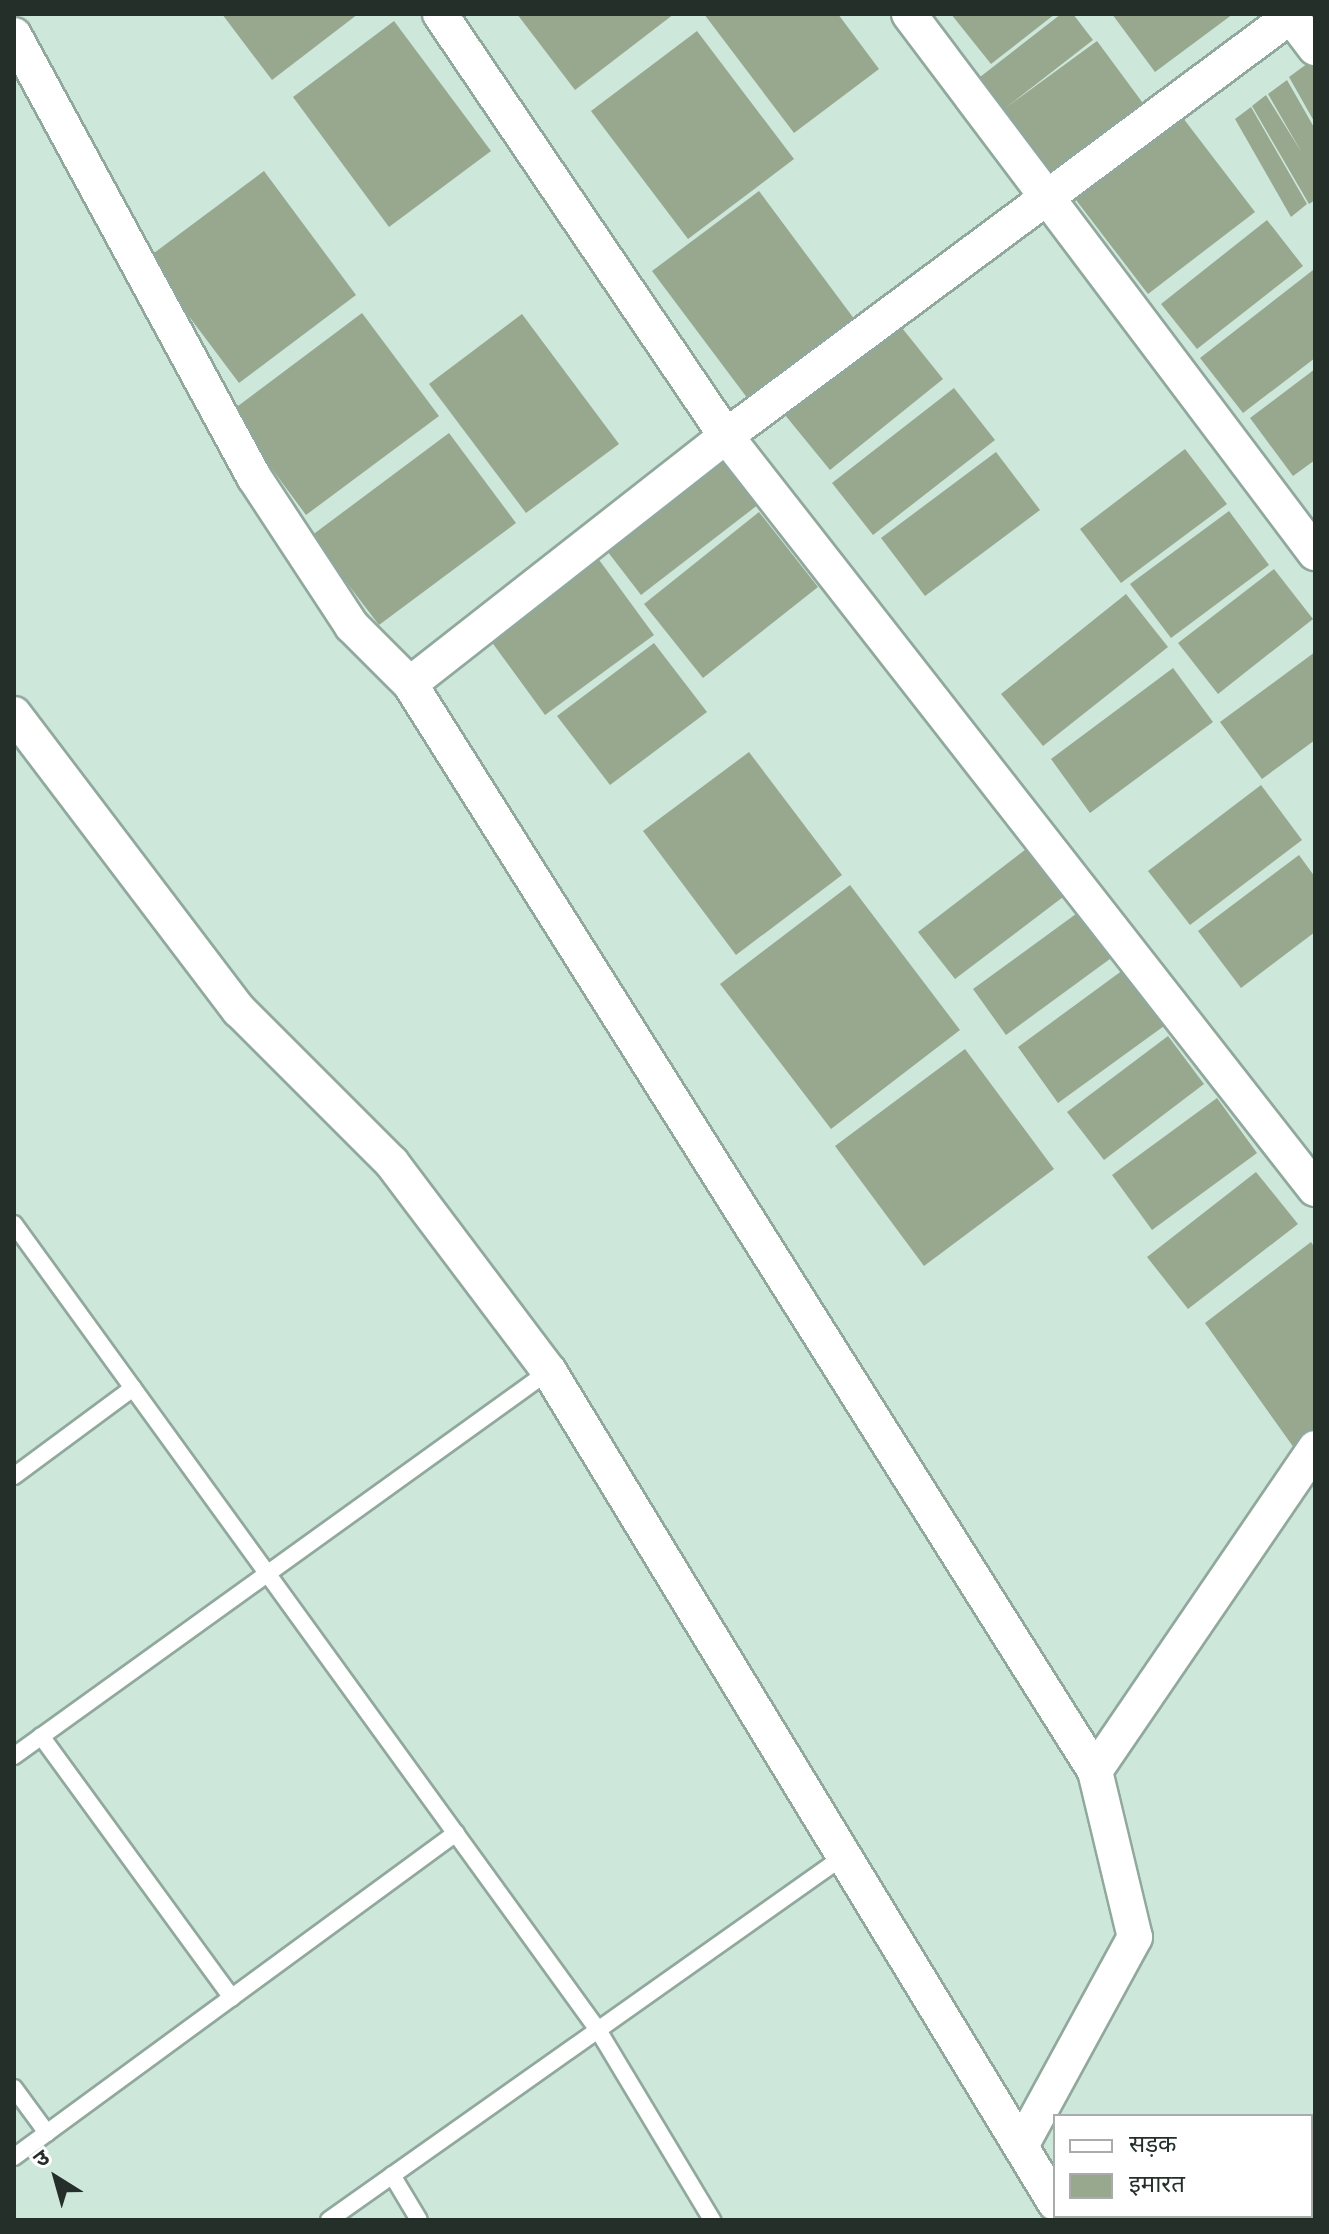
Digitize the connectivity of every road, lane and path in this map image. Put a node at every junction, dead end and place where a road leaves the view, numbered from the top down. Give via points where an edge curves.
1 (440, 14) edge
2 (909, 14) edge
3 (1290, 15) edge
4 (14, 35) edge
5 (1315, 48) edge
6 (1049, 200) junction
7 (726, 436) junction
8 (1315, 553) edge
9 (410, 684) junction
10 (14, 714) edge
11 (1315, 1189) edge
12 (14, 1224) edge
13 (549, 1371) junction
14 (133, 1388) junction
15 (1315, 1448) edge
16 (14, 1476) edge
17 (267, 1573) junction
18 (41, 1736) junction
19 (14, 1756) edge
20 (1095, 1771) junction
21 (456, 1833) junction
22 (844, 1856) junction
23 (232, 1998) junction
24 (598, 2030) junction
25 (14, 2088) edge
26 (47, 2133) junction
27 (1022, 2144) junction
28 (14, 2157) edge
29 (392, 2175) junction
30 (1053, 2199) edge
31 (329, 2220) edge
32 (419, 2220) edge
33 (712, 2220) edge

1 - 7 street
2 - 6 street
3 - 5 street
3 - 6 street
4 - 9 street via 254,477 352,626
6 - 7 street
6 - 8 street
7 - 9 street
7 - 11 street
9 - 20 street
10 - 13 street via 239,1010 392,1163
12 - 14 lane
13 - 17 lane
13 - 22 street
14 - 16 lane
14 - 17 lane
15 - 20 street
17 - 18 lane
17 - 21 lane
18 - 19 lane
18 - 23 lane
20 - 27 street via 1135,1937
21 - 23 lane
21 - 24 lane
22 - 24 lane
22 - 27 street
23 - 26 lane
24 - 29 lane
24 - 33 lane
25 - 26 lane
26 - 28 lane
27 - 30 street
29 - 31 lane
29 - 32 lane

